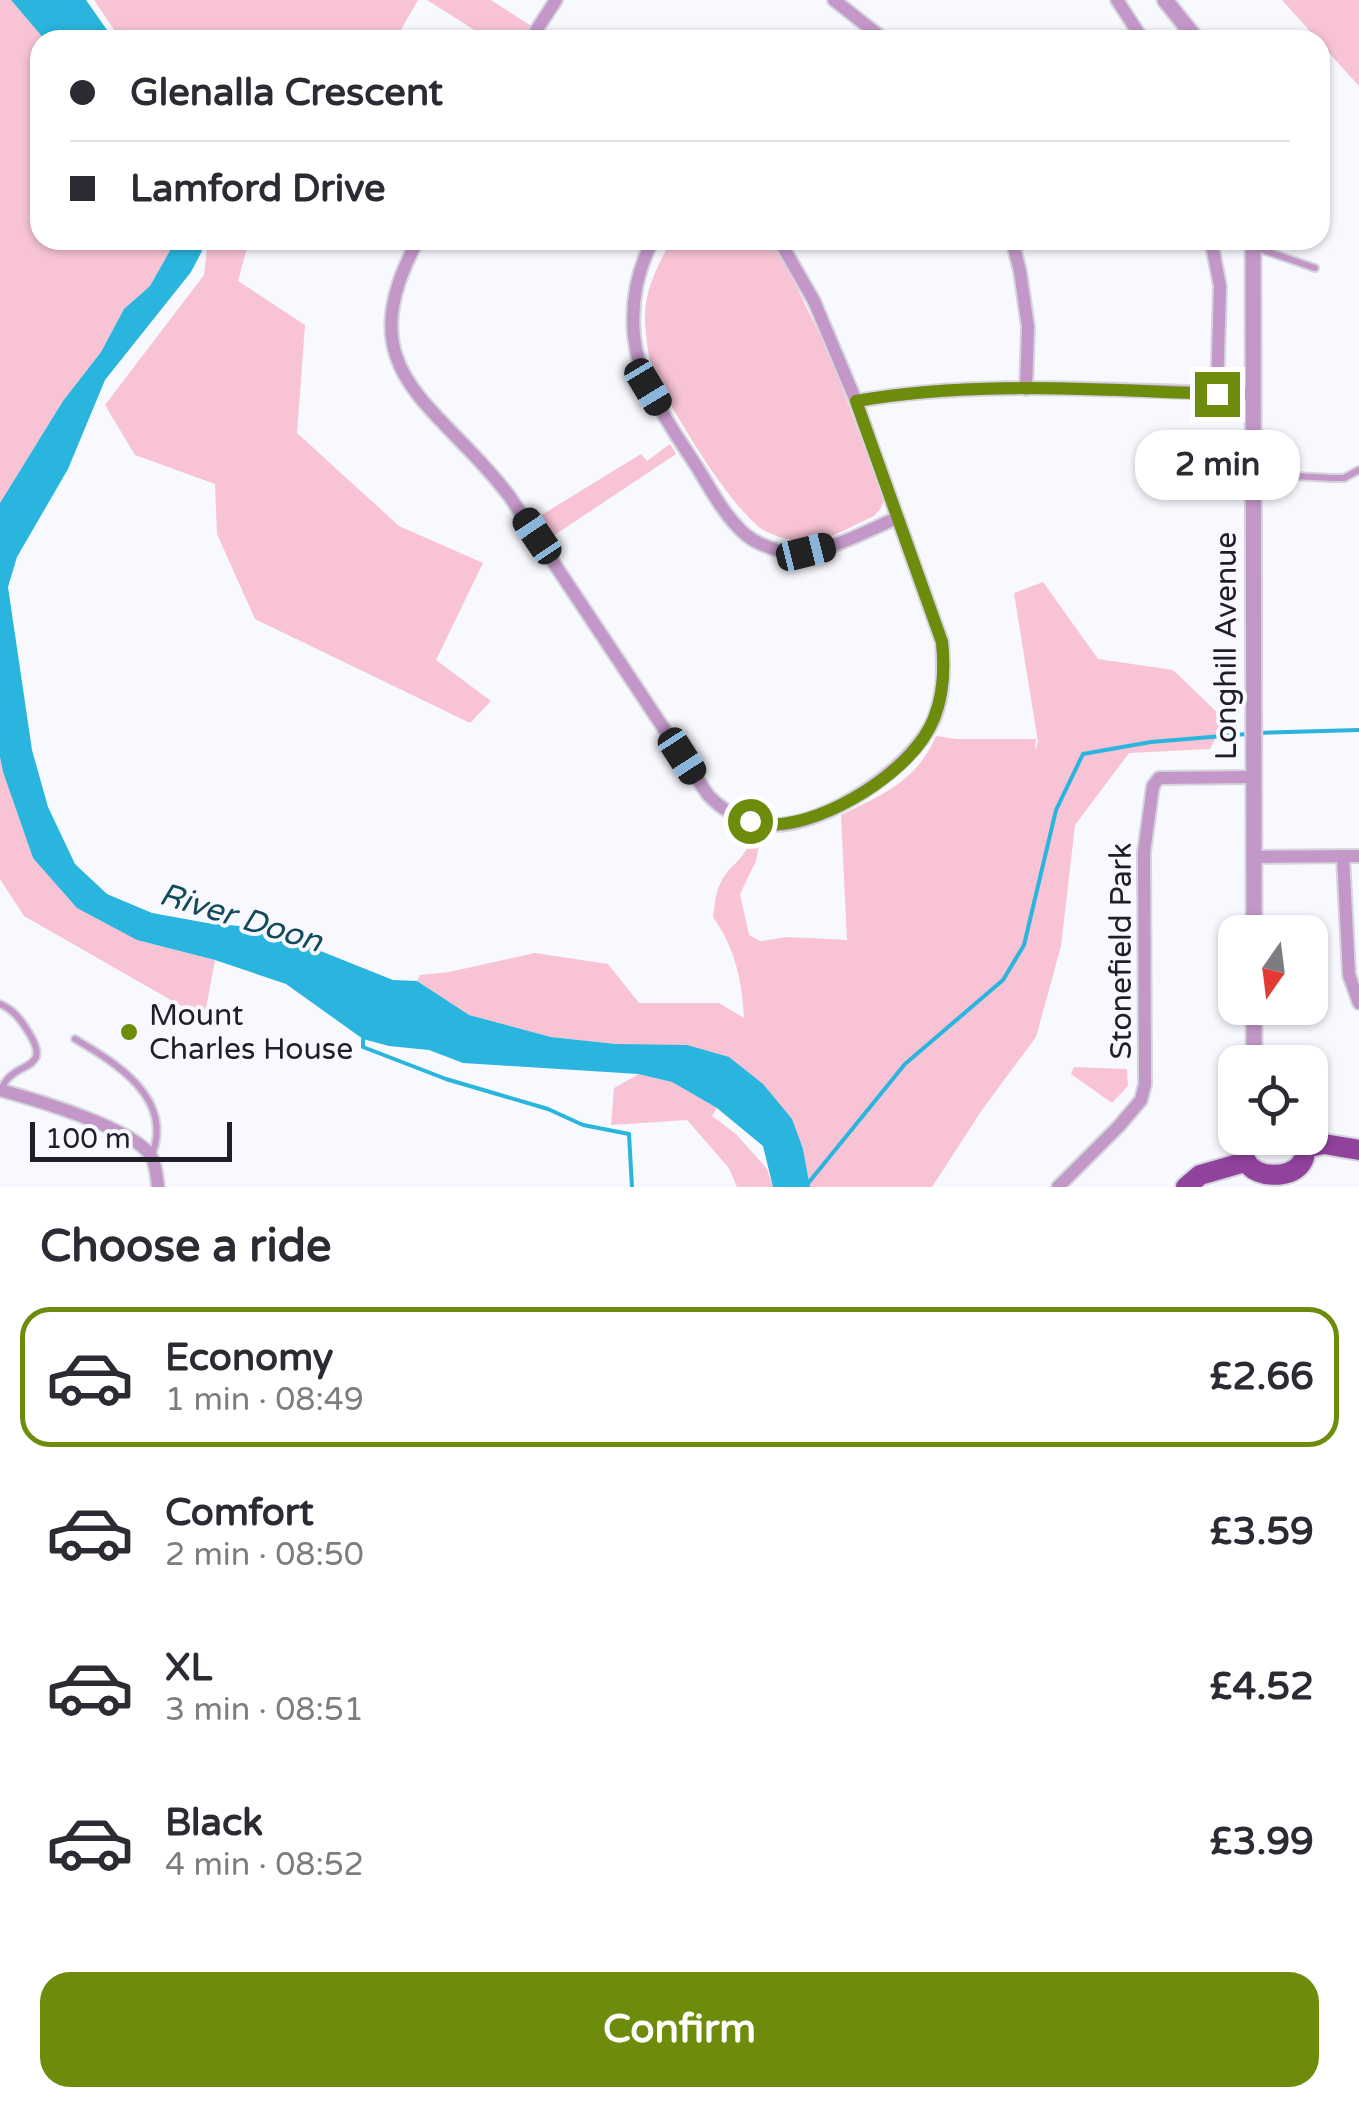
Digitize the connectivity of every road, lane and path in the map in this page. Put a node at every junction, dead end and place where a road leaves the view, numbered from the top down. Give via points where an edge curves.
1 (556, 0) edge
2 (834, 0) edge
3 (1117, 0) edge
4 (1165, 0) edge
5 (536, 30) edge
6 (872, 30) edge
7 (1136, 30) edge
8 (1189, 30) edge
9 (413, 250) edge
10 (649, 250) edge
11 (785, 250) edge
12 (1015, 250) edge
13 (1213, 250) edge
14 (1253, 250) edge
15 (1270, 250) edge
16 (1314, 268) dead end
17 (1026, 388) junction
18 (1217, 394) junction
19 (1253, 394) junction
20 (856, 401) junction
21 (1359, 470) edge
22 (1253, 474) junction
23 (898, 518) junction
24 (1254, 777) junction
25 (1254, 856) junction
26 (1343, 856) junction
27 (1359, 856) edge
28 (1254, 915) edge
29 (1359, 1003) edge
30 (0, 1004) edge
31 (75, 1039) dead end
32 (1, 1090) edge
33 (1328, 1145) edge
34 (1359, 1150) edge
35 (1244, 1155) edge
36 (1304, 1155) edge
37 (152, 1156) junction
38 (1245, 1162) junction
39 (1272, 1185) edge
40 (158, 1187) edge
41 (1058, 1187) edge
42 (1186, 1187) edge

1 - 5 street
2 - 6 street
3 - 7 street
4 - 8 street
9 - 23 street via 392,318 404,377 500,483 708,795 732,814 769,825 823,812 891,774 933,722 945,671 942,642
10 - 23 street via 633,312 641,367 739,528 766,546 806,552
11 - 20 street
12 - 17 street via 1028,327
13 - 18 street via 1220,286
14 - 19 street, Longhill Avenue
15 - 16 lane
17 - 18 street
17 - 20 street
18 - 19 street
19 - 22 street, Longhill Avenue
20 - 23 street
21 - 22 lane via 1344,478
22 - 24 street, Longhill Avenue
24 - 25 street, Longhill Avenue
24 - 41 street, Stonefield Park via 1159,778 1153,786 1144,852 1145,1084 1141,1100
25 - 26 street
25 - 28 street, Longhill Avenue
26 - 27 street
26 - 29 street via 1349,976
30 - 32 lane via 12,1010 38,1052
31 - 37 lane via 140,1088 157,1124
32 - 37 street via 105,1126
33 - 34 main road
35 - 38 main road
36 - 39 main road via 1299,1171
37 - 40 street
38 - 39 main road via 1256,1178
38 - 42 main road

